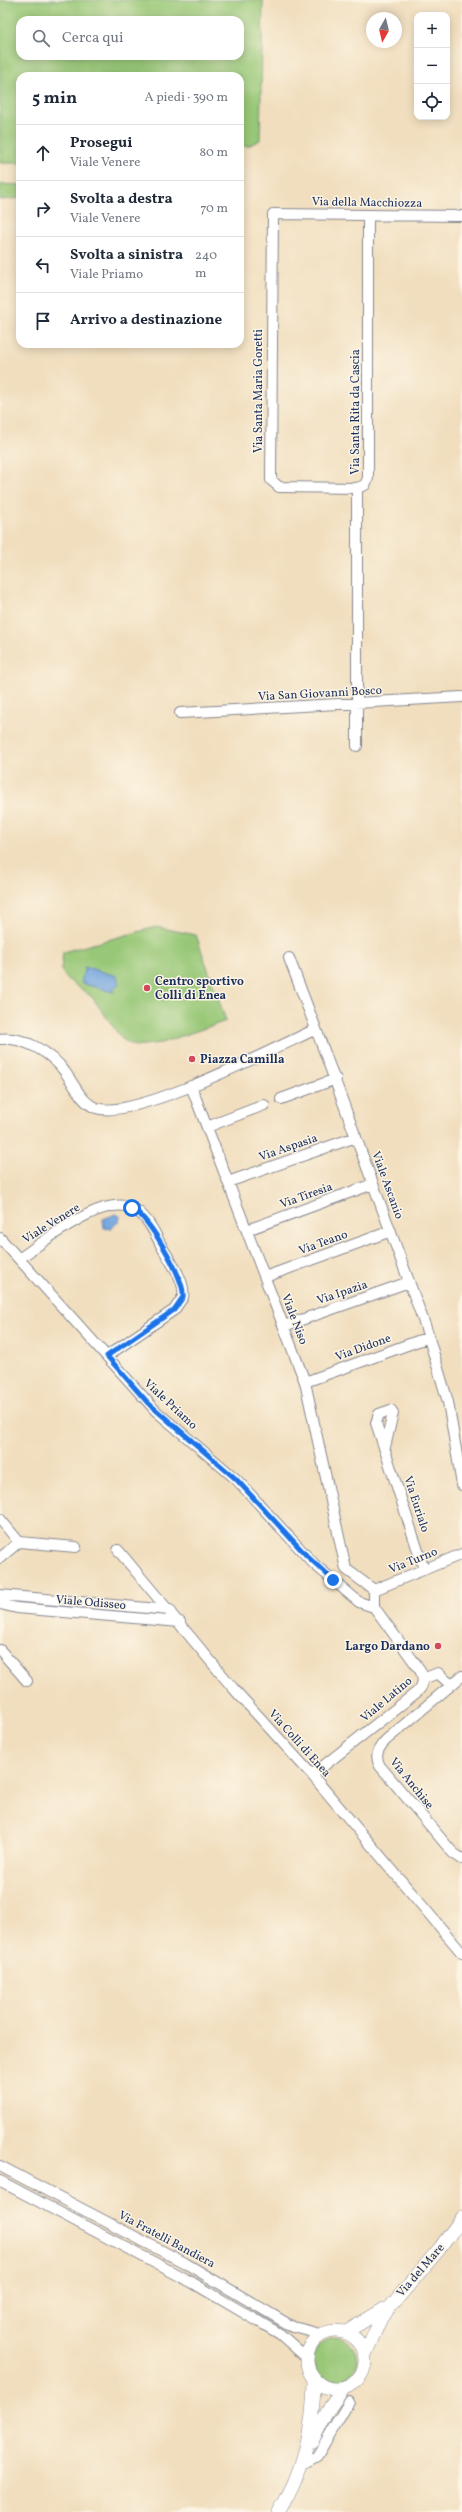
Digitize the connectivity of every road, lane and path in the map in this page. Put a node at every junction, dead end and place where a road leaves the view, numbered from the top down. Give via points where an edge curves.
1 (273, 214) joint
2 (368, 215) junction
3 (462, 216) edge
4 (357, 488) junction
5 (462, 697) edge
6 (357, 704) junction
7 (180, 713) dead end
8 (357, 746) dead end
9 (289, 958) dead end
10 (316, 1029) junction
11 (0, 1039) edge
12 (336, 1079) junction
13 (191, 1086) junction
14 (281, 1099) dead end
15 (264, 1105) dead end
16 (207, 1127) junction
17 (356, 1137) junction
18 (228, 1182) junction
19 (373, 1184) junction
20 (247, 1230) junction
21 (391, 1231) junction
22 (0, 1238) edge
23 (20, 1258) junction
24 (265, 1277) junction
25 (409, 1282) junction
26 (284, 1326) junction
27 (429, 1338) junction
28 (107, 1356) junction
29 (305, 1382) junction
30 (385, 1447) dead end
31 (462, 1485) edge
32 (0, 1519) edge
33 (20, 1542) junction
34 (76, 1547) dead end
35 (118, 1550) dead end
36 (462, 1554) edge
37 (0, 1558) edge
38 (424, 1568) junction
39 (346, 1569) junction
40 (333, 1580) junction
41 (374, 1590) junction
42 (0, 1595) edge
43 (45, 1599) junction
44 (0, 1604) edge
45 (374, 1607) junction
46 (170, 1610) junction
47 (46, 1611) junction
48 (180, 1622) junction
49 (0, 1650) edge
50 (462, 1676) edge
51 (423, 1679) junction
52 (27, 1681) dead end
53 (451, 1685) junction
54 (312, 1775) junction
55 (462, 1859) edge
56 (462, 1953) edge
57 (0, 2166) edge
58 (0, 2181) edge
59 (462, 2218) edge
60 (392, 2303) junction
61 (346, 2332) junction
62 (321, 2334) junction
63 (365, 2355) junction
64 (306, 2357) junction
65 (314, 2379) junction
66 (344, 2388) junction
67 (349, 2402) dead end
68 (307, 2449) junction
69 (302, 2464) junction
70 (279, 2512) edge

1 - 2 street, Via della Macchiozza
1 - 4 street, Via Santa Maria Goretti via 271,480 279,487
2 - 3 street, Via della Macchiozza
2 - 4 street, Via Santa Rita da Cascia via 368,478 365,485
4 - 6 street, Via Santa Rita da Cascia
5 - 6 street, Via San Giovanni Bosco
6 - 7 street, Via San Giovanni Bosco
6 - 8 street, Via Santa Rita da Cascia
9 - 10 street, Viale Ascanio
10 - 12 street, Viale Ascanio
10 - 13 street
11 - 13 street via 21,1041 46,1054 63,1069 83,1099 90,1105 102,1109 125,1108
12 - 14 street
12 - 17 street, Viale Ascanio
13 - 16 street, Viale Niso
15 - 16 street
16 - 18 street, Viale Niso
17 - 18 street, Via Aspasia
17 - 19 street, Viale Ascanio
18 - 20 street, Viale Niso
19 - 20 street, Via Tiresia
19 - 21 street, Viale Ascanio
20 - 24 street, Viale Niso
21 - 24 street, Via Teano
21 - 25 street, Viale Ascanio
22 - 23 street, Viale Priamo
23 - 28 street, Viale Priamo
23 - 28 street, Viale Venere via 75,1220 93,1212 122,1205 139,1212 156,1236 181,1283 183,1297 174,1310
24 - 26 street, Viale Niso
25 - 26 street, Via Ipazia
25 - 27 street, Viale Ascanio
26 - 29 street, Viale Niso
27 - 29 street, Via Didone
27 - 31 street, Viale Ascanio via 448,1402
28 - 40 street, Viale Priamo via 148,1403 236,1479 307,1556
29 - 39 street, Viale Niso
30 - 38 street, Via Eurialo
32 - 33 street
33 - 34 street
33 - 37 street
35 - 46 street, Via Colli di Enea
36 - 38 street, Via Turno
38 - 41 street, Via Turno
39 - 40 street
39 - 41 street
40 - 45 street, Viale Priamo via 359,1602
41 - 45 street
42 - 43 street, Viale Odisseo
43 - 46 street, Viale Odisseo
43 - 47 street
44 - 47 street, Viale Odisseo
45 - 51 street, Viale Latino via 418,1667
46 - 48 street, Via Colli di Enea
47 - 48 street, Viale Odisseo
48 - 54 street, Via Colli di Enea via 233,1688
49 - 52 street
50 - 53 street, Via Anchise
51 - 53 street via 438,1673
51 - 54 street, Viale Latino via 418,1692
53 - 55 street, Via Anchise via 382,1744 377,1758 380,1766 453,1853
54 - 56 street, Via Colli di Enea
57 - 62 street, Via Fratelli Bandiera via 166,2252 293,2327
58 - 64 street via 204,2289 280,2334
59 - 60 main road, Via del Mare via 440,2248
60 - 61 main road, Via del Mare via 366,2322
60 - 63 main road, Via del Mare via 375,2328
61 - 62 main road
61 - 63 main road via 358,2341
62 - 64 main road via 311,2344
63 - 66 main road via 365,2364 360,2376 352,2385
64 - 65 main road via 309,2373
65 - 66 main road via 331,2389
65 - 68 main road via 314,2403
66 - 68 main road via 330,2407
67 - 69 street via 317,2456
68 - 69 main road
69 - 70 main road

